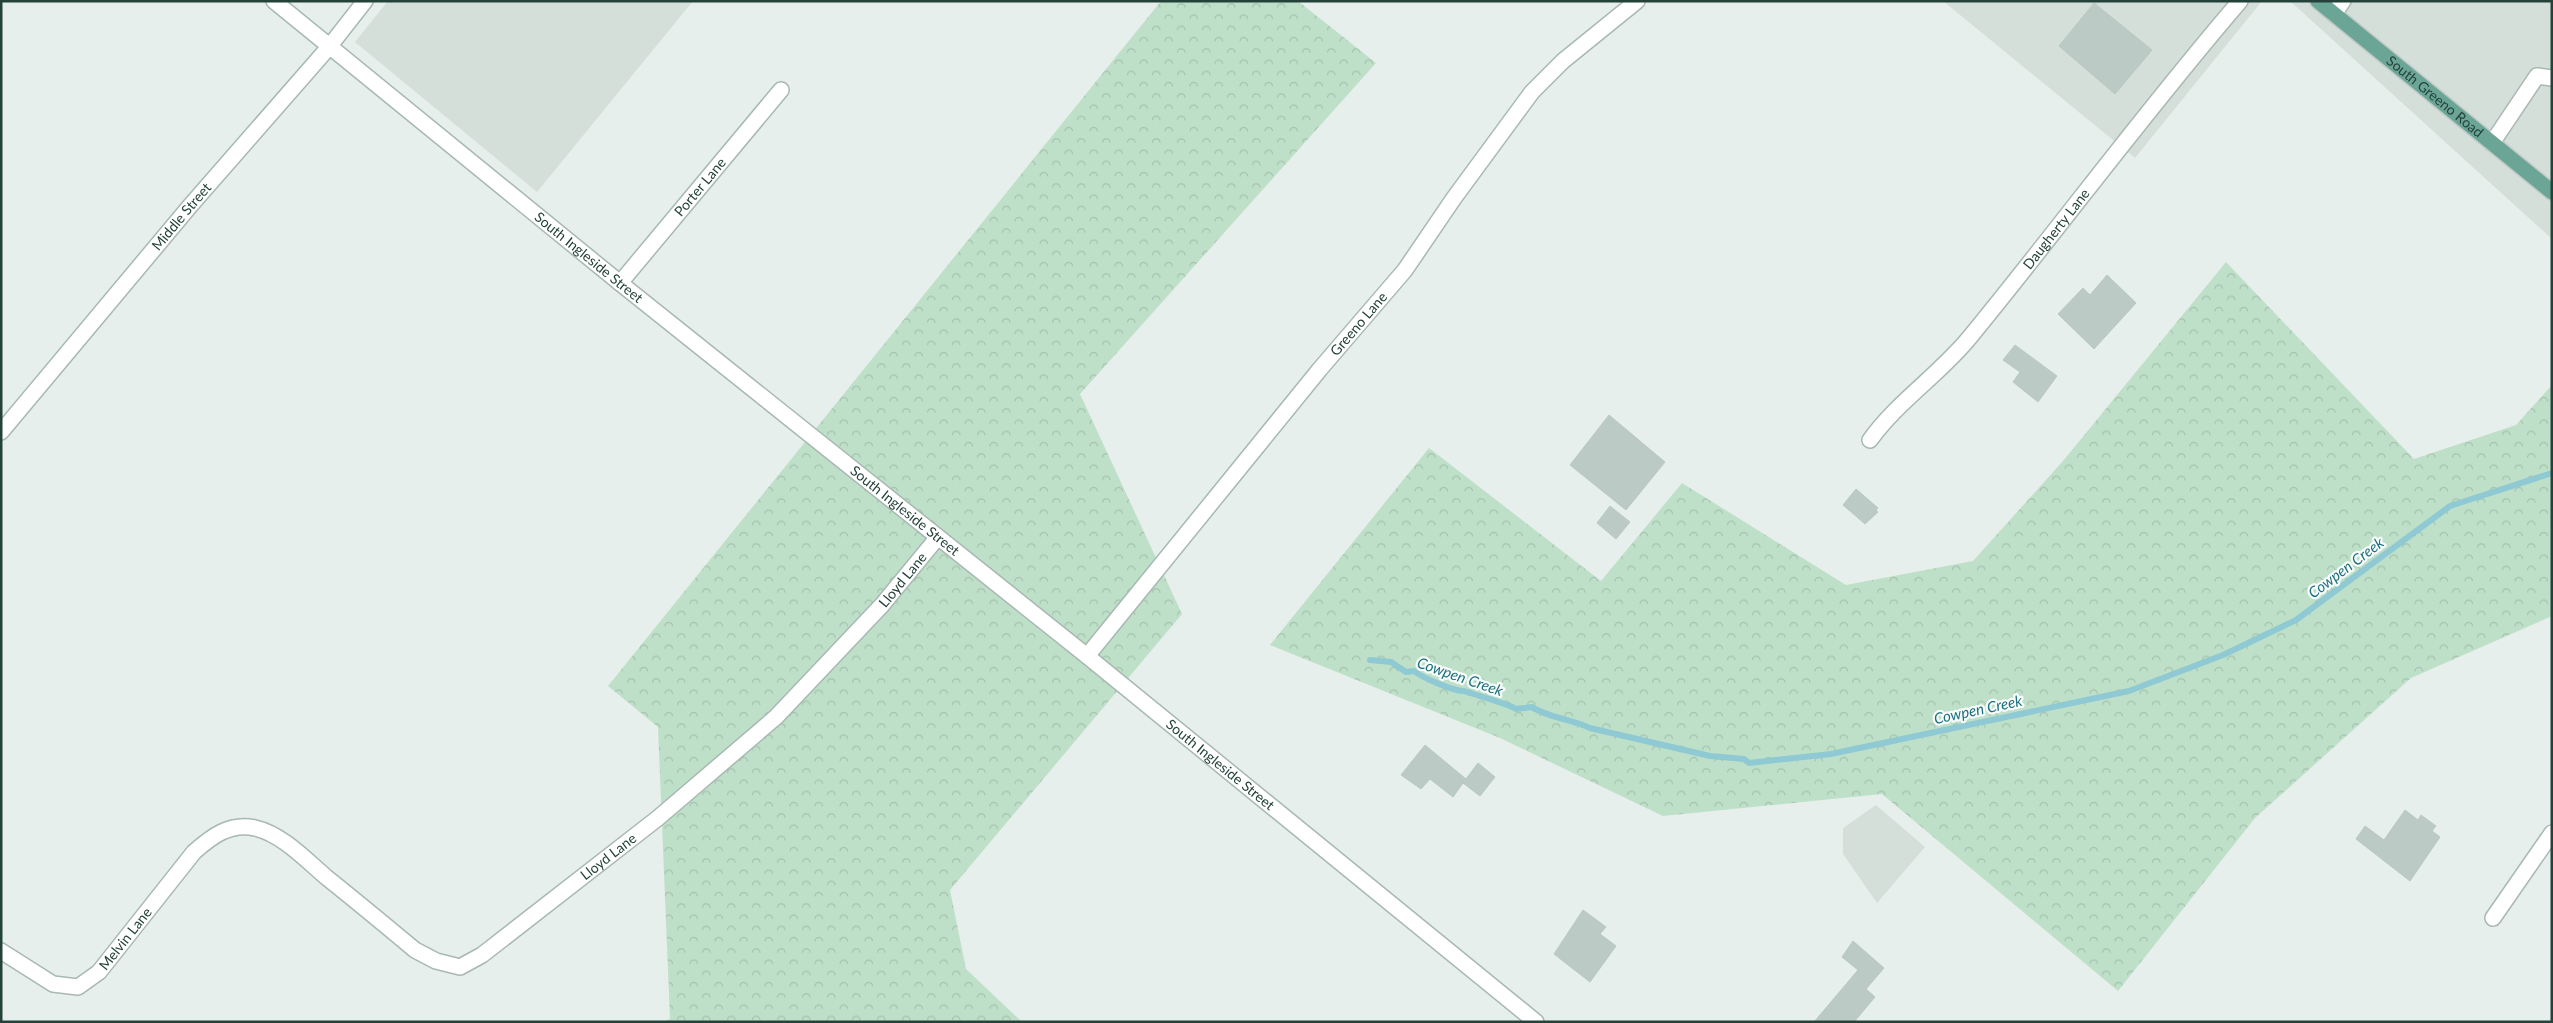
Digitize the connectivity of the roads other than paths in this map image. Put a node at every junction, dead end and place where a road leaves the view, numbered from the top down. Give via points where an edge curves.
1 (274, 1) edge
2 (365, 1) edge
3 (1637, 1) edge
4 (2318, 1) edge
5 (2343, 1) edge
6 (2237, 5) edge
7 (2334, 14) junction
8 (329, 47) junction
9 (2552, 78) edge
10 (781, 90) dead end
11 (2492, 143) junction
12 (2552, 192) edge
13 (620, 283) junction
14 (1, 432) edge
15 (1870, 440) dead end
16 (938, 537) junction
17 (1087, 656) junction
18 (230, 828) joint
19 (2552, 833) edge
20 (2492, 918) dead end
21 (1, 951) edge
22 (1536, 1022) edge

1 - 8 street, South Ingleside Street
2 - 8 street, Middle Street
3 - 17 street, Greeno Lane via 1563,61 1532,92 1405,270
4 - 7 main road, South Greeno Road
5 - 7 street
6 - 15 street, Daugherty Lane via 1961,348 1882,423
7 - 11 main road, South Greeno Road
8 - 13 street, South Ingleside Street
8 - 14 street, Middle Street via 190,206
9 - 11 street via 2537,76
10 - 13 street, Porter Lane
11 - 12 main road, South Greeno Road
13 - 16 street, South Ingleside Street
16 - 17 street, South Ingleside Street
16 - 18 street, Lloyd Lane via 882,604 776,718 658,818 482,955 460,967 436,961 415,950 277,838 254,827
17 - 22 street, South Ingleside Street
18 - 21 street, Melvin Lane via 210,837 194,852 99,972 78,987 53,984
19 - 20 street

